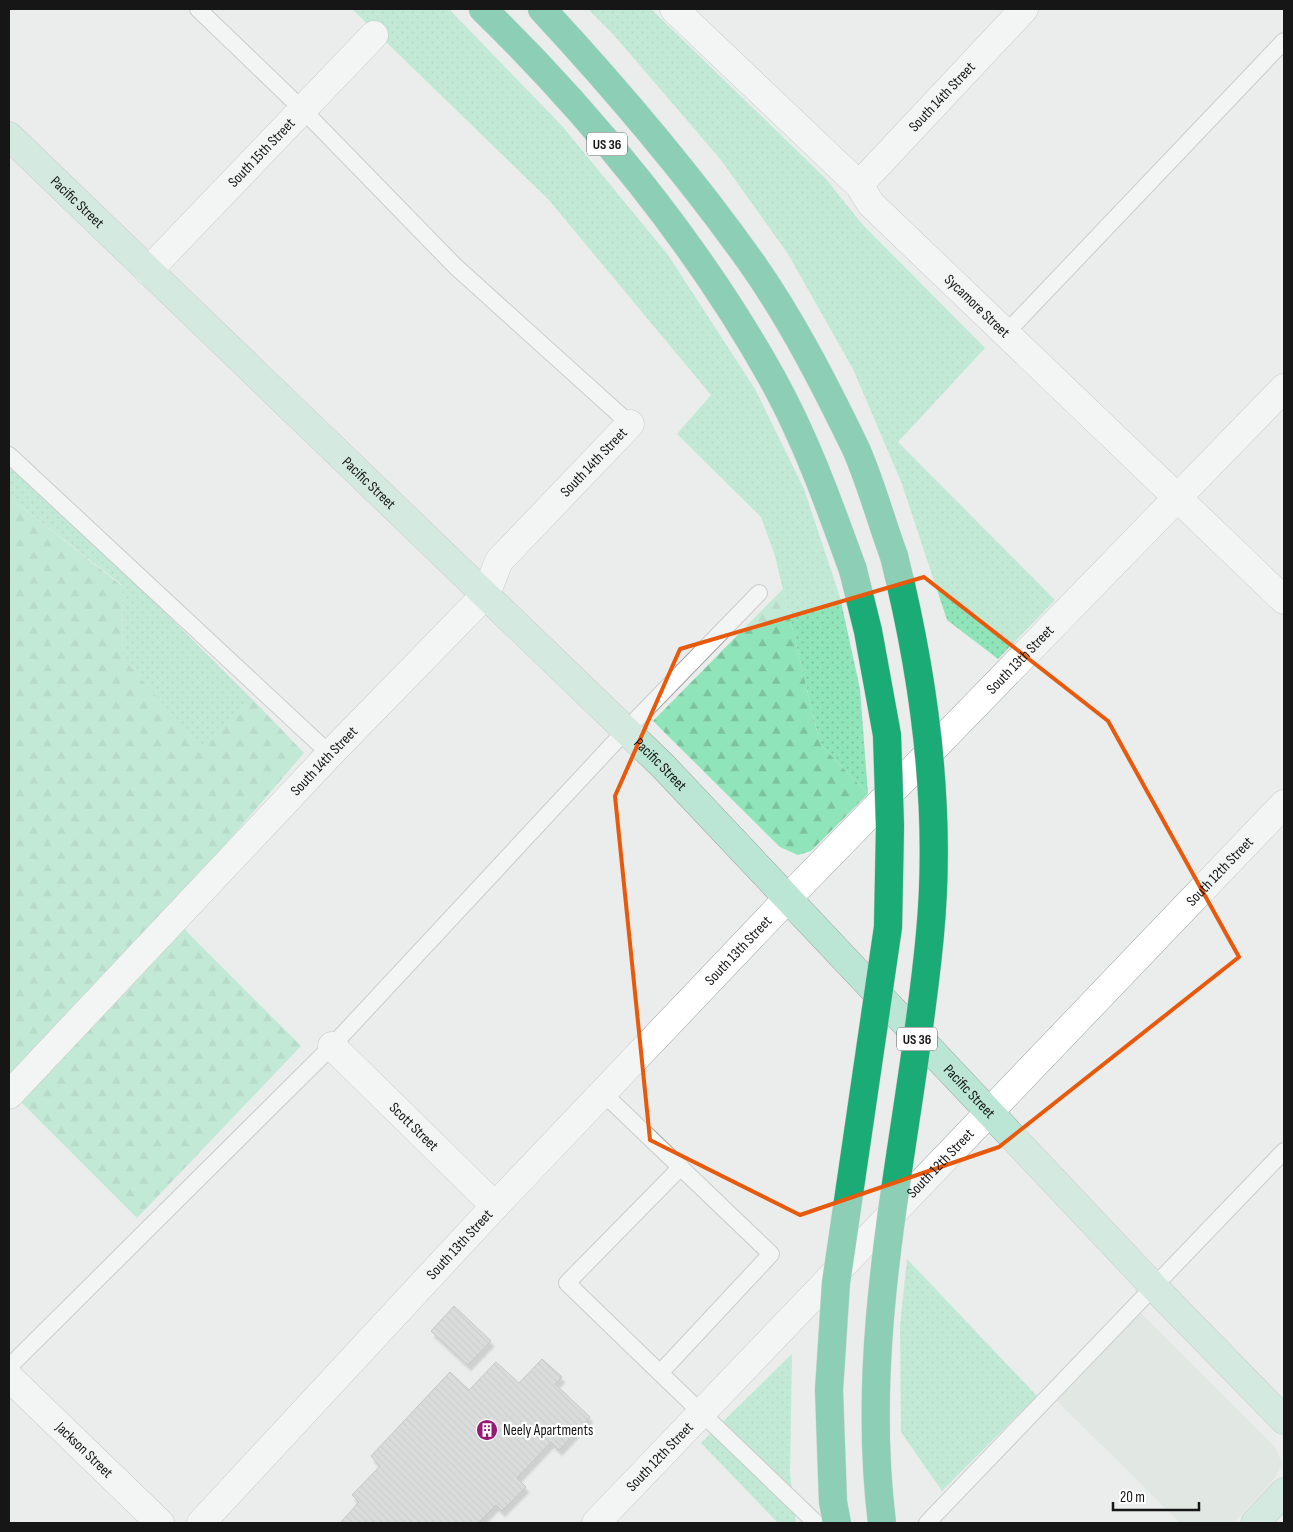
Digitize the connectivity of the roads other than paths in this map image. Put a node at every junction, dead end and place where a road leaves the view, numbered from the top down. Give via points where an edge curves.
1 (198, 9) edge
2 (483, 9) edge
3 (542, 9) edge
4 (1024, 9) edge
5 (682, 11) edge
6 (374, 35) dead end
7 (1284, 41) edge
8 (304, 111) junction
9 (9, 136) edge
10 (859, 185) junction
11 (148, 271) junction
12 (1006, 333) junction
13 (1284, 388) edge
14 (630, 424) joint
15 (9, 455) edge
16 (1177, 498) junction
17 (759, 593) dead end
18 (486, 594) junction
19 (1284, 600) edge
20 (626, 730) junction
21 (330, 754) junction
22 (1284, 804) edge
23 (788, 898) junction
24 (332, 1046) junction
25 (602, 1093) junction
26 (9, 1095) edge
27 (990, 1112) junction
28 (1284, 1150) edge
29 (680, 1166) junction
30 (495, 1206) junction
31 (1154, 1287) junction
32 (9, 1366) edge
33 (660, 1373) junction
34 (9, 1377) edge
35 (700, 1414) junction
36 (1284, 1420) edge
37 (1284, 1492) edge
38 (160, 1523) edge
39 (201, 1523) edge
40 (596, 1523) edge
41 (816, 1523) edge
42 (837, 1523) edge
43 (882, 1523) edge
44 (927, 1523) edge
45 (1255, 1523) edge

1 - 8 lane
2 - 42 highway, US 36, bridge via 582,114 656,204 718,290 772,378 817,470 853,570 868,631 886,735 890,826 888,927 836,1283 829,1390 833,1502
3 - 43 highway, US 36, bridge via 616,90 689,179 752,263 811,359 857,452 894,556 908,611 927,726 935,829 925,979 881,1287 875,1401
4 - 10 street, South 14th Street
5 - 10 street, Sycamore Street
6 - 8 street, South 15th Street
7 - 12 lane
8 - 11 street, South 15th Street
8 - 14 lane via 455,266
9 - 11 street, Pacific Street
10 - 12 street, Sycamore Street via 871,204
11 - 18 street, Pacific Street
12 - 16 street, Sycamore Street
13 - 16 street, South 13th Street
14 - 18 street, South 14th Street via 499,561
15 - 21 lane
16 - 19 street, Sycamore Street
16 - 23 street, South 13th Street
17 - 20 lane
18 - 20 street, Pacific Street
18 - 21 street, South 14th Street
20 - 23 street, Pacific Street
20 - 24 lane
21 - 26 street, South 14th Street
22 - 27 street, South 12th Street
23 - 25 street, South 13th Street
23 - 27 street, Pacific Street
24 - 30 street, Scott Street
24 - 32 lane
25 - 29 lane
25 - 30 street, South 13th Street
27 - 31 street, Pacific Street
27 - 35 street, South 12th Street
28 - 31 lane
29 - 33 lane via 771,1254
29 - 33 lane via 567,1283
30 - 39 street, South 13th Street
31 - 36 street, Pacific Street
31 - 44 lane
33 - 35 lane
34 - 38 street, Jackson Street
35 - 40 street, South 12th Street
35 - 41 lane
37 - 45 street

